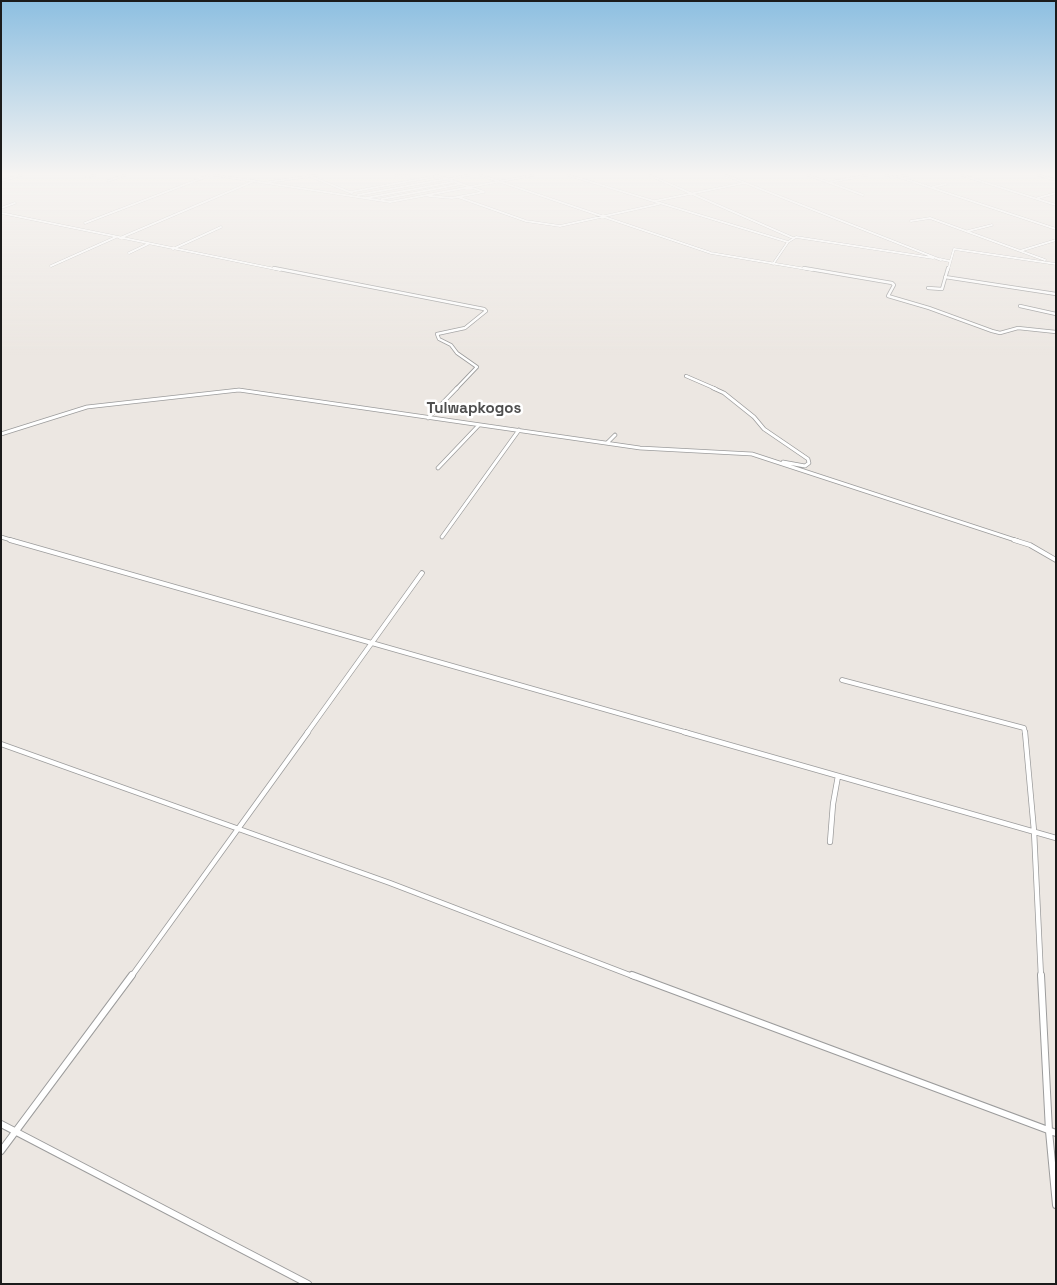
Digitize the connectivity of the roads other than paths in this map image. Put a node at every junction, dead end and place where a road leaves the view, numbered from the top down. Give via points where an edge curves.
1 (106, 235) edge
2 (127, 235) edge
3 (204, 235) edge
4 (658, 235) edge
5 (764, 235) edge
6 (786, 235) edge
7 (878, 235) edge
8 (977, 235) edge
9 (116, 237) junction
10 (120, 238) junction
11 (793, 238) junction
12 (1056, 240) edge
13 (788, 242) junction
14 (148, 244) junction
15 (173, 249) junction
16 (1020, 251) junction
17 (129, 253) dead end
18 (941, 260) junction
19 (949, 261) junction
20 (1052, 263) junction
21 (773, 264) junction
22 (1056, 264) edge
23 (51, 266) dead end
24 (945, 277) junction
25 (928, 288) dead end
26 (1056, 294) edge
27 (1020, 306) dead end
28 (1056, 314) edge
29 (1056, 332) edge
30 (686, 376) dead end
31 (428, 418) junction
32 (479, 425) junction
33 (519, 430) junction
34 (1, 434) edge
35 (615, 435) dead end
36 (608, 443) junction
37 (772, 461) junction
38 (438, 468) dead end
39 (1, 537) edge
40 (442, 538) dead end
41 (1056, 560) edge
42 (422, 574) dead end
43 (372, 643) junction
44 (842, 680) dead end
45 (1, 744) edge
46 (838, 776) junction
47 (237, 828) junction
48 (1034, 831) junction
49 (1056, 838) edge
50 (830, 842) dead end
51 (1, 1124) edge
52 (1049, 1131) junction
53 (16, 1132) junction
54 (1056, 1133) edge
55 (1, 1151) edge
56 (1056, 1206) edge
57 (308, 1284) edge

1 - 9 street
2 - 10 street
3 - 15 street
4 - 21 street via 707,252
5 - 13 street
6 - 11 street
7 - 18 street
8 - 16 street
9 - 10 street
9 - 23 street
10 - 14 street
11 - 13 street
11 - 18 street
12 - 16 street
13 - 21 street
14 - 15 street
14 - 17 street
15 - 31 street via 485,310 465,328 437,334 439,339 477,367
16 - 20 street
18 - 19 street
19 - 20 street via 956,249
19 - 24 street
20 - 22 street
21 - 29 street via 892,284 888,296 996,332 1018,328
24 - 25 street via 942,289
24 - 26 street
27 - 28 street
30 - 37 street via 724,393 809,463 805,466
31 - 32 street
31 - 34 street via 228,390 87,407
32 - 33 street
32 - 38 street
33 - 36 street
33 - 40 street
35 - 36 street
36 - 37 street via 752,454
37 - 41 street via 1030,545
39 - 43 street
42 - 43 street
43 - 46 street
43 - 47 street
44 - 48 street via 1024,728
45 - 47 street
46 - 48 street
46 - 50 street
47 - 52 street
47 - 53 street
48 - 49 street
48 - 52 street
51 - 53 street
52 - 54 street
52 - 56 street
53 - 55 street
53 - 57 street

